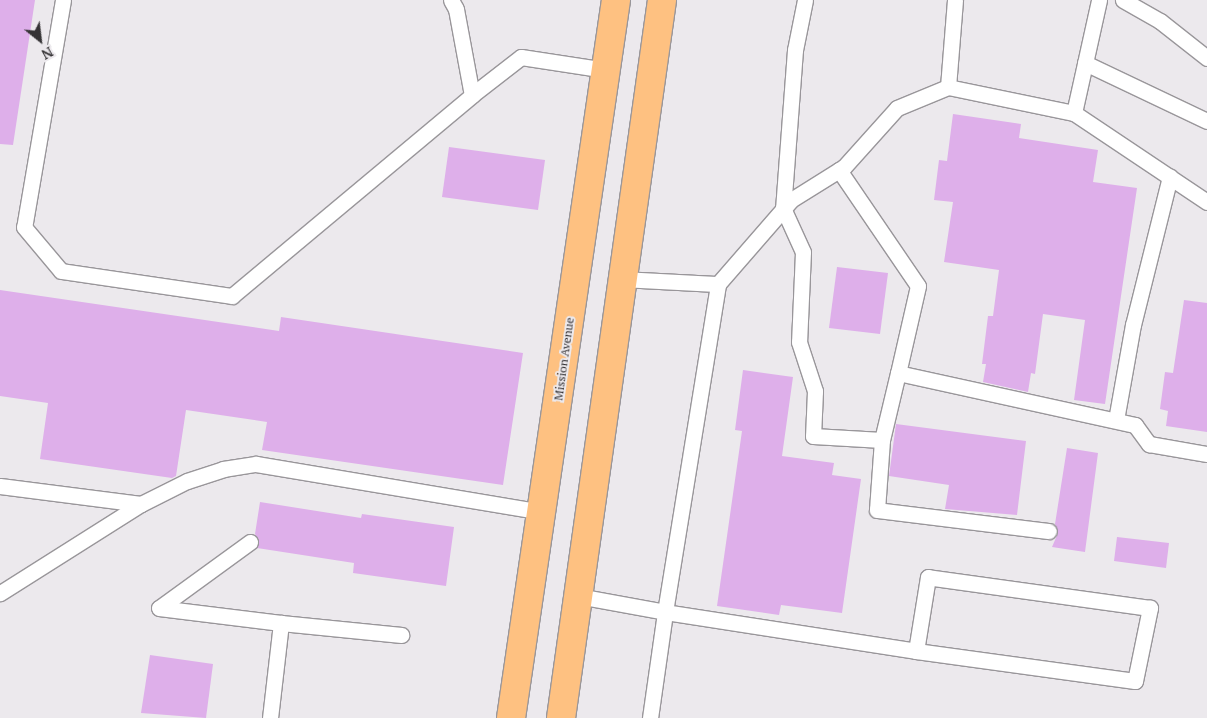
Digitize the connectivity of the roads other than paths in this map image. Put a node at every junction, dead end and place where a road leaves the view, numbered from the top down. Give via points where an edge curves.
1 (63, 0) edge
2 (451, 0) edge
3 (616, 0) edge
4 (662, 0) edge
5 (806, 0) edge
6 (956, 0) edge
7 (1099, 0) edge
8 (1123, 0) edge
9 (1207, 58) edge
10 (1085, 63) junction
11 (606, 70) junction
12 (948, 87) junction
13 (472, 95) junction
14 (1074, 113) junction
15 (1207, 121) edge
16 (839, 170) junction
17 (1170, 177) junction
18 (1207, 202) edge
19 (783, 208) junction
20 (624, 279) junction
21 (718, 284) junction
22 (898, 373) junction
23 (1116, 420) junction
24 (882, 440) junction
25 (1207, 454) edge
26 (0, 486) edge
27 (142, 504) junction
28 (542, 512) junction
29 (1049, 531) dead end
30 (250, 542) dead end
31 (0, 593) edge
32 (578, 596) junction
33 (665, 612) junction
34 (281, 623) junction
35 (401, 635) dead end
36 (916, 651) junction
37 (270, 718) edge
38 (512, 718) edge
39 (561, 718) edge
40 (650, 718) edge

1 - 13 lane via 24,227 62,271 232,296
2 - 13 lane via 456,9
3 - 11 main road, Mission Avenue
4 - 20 main road
5 - 19 lane via 795,50
6 - 12 lane
7 - 10 lane
8 - 9 lane via 1160,21
10 - 14 lane
10 - 15 lane
11 - 13 lane via 521,58
11 - 28 main road, Mission Avenue
12 - 14 lane
12 - 16 lane via 897,108
14 - 17 lane
16 - 19 lane
16 - 22 lane via 918,286
17 - 18 lane
17 - 23 lane via 1133,325
19 - 21 lane
19 - 24 lane via 802,252 799,342 815,391 812,436
20 - 21 lane
20 - 32 main road
21 - 33 lane
22 - 23 lane
22 - 24 lane
23 - 25 lane via 1135,425 1149,444
24 - 29 lane via 877,510
26 - 27 lane
27 - 28 lane via 196,478 223,469 256,464
27 - 31 lane
28 - 38 main road, Mission Avenue
30 - 34 lane via 159,608
32 - 33 lane
32 - 39 main road
33 - 36 lane
33 - 40 lane
34 - 35 lane
34 - 37 lane
36 - 36 lane via 1135,681 1150,608 928,577

